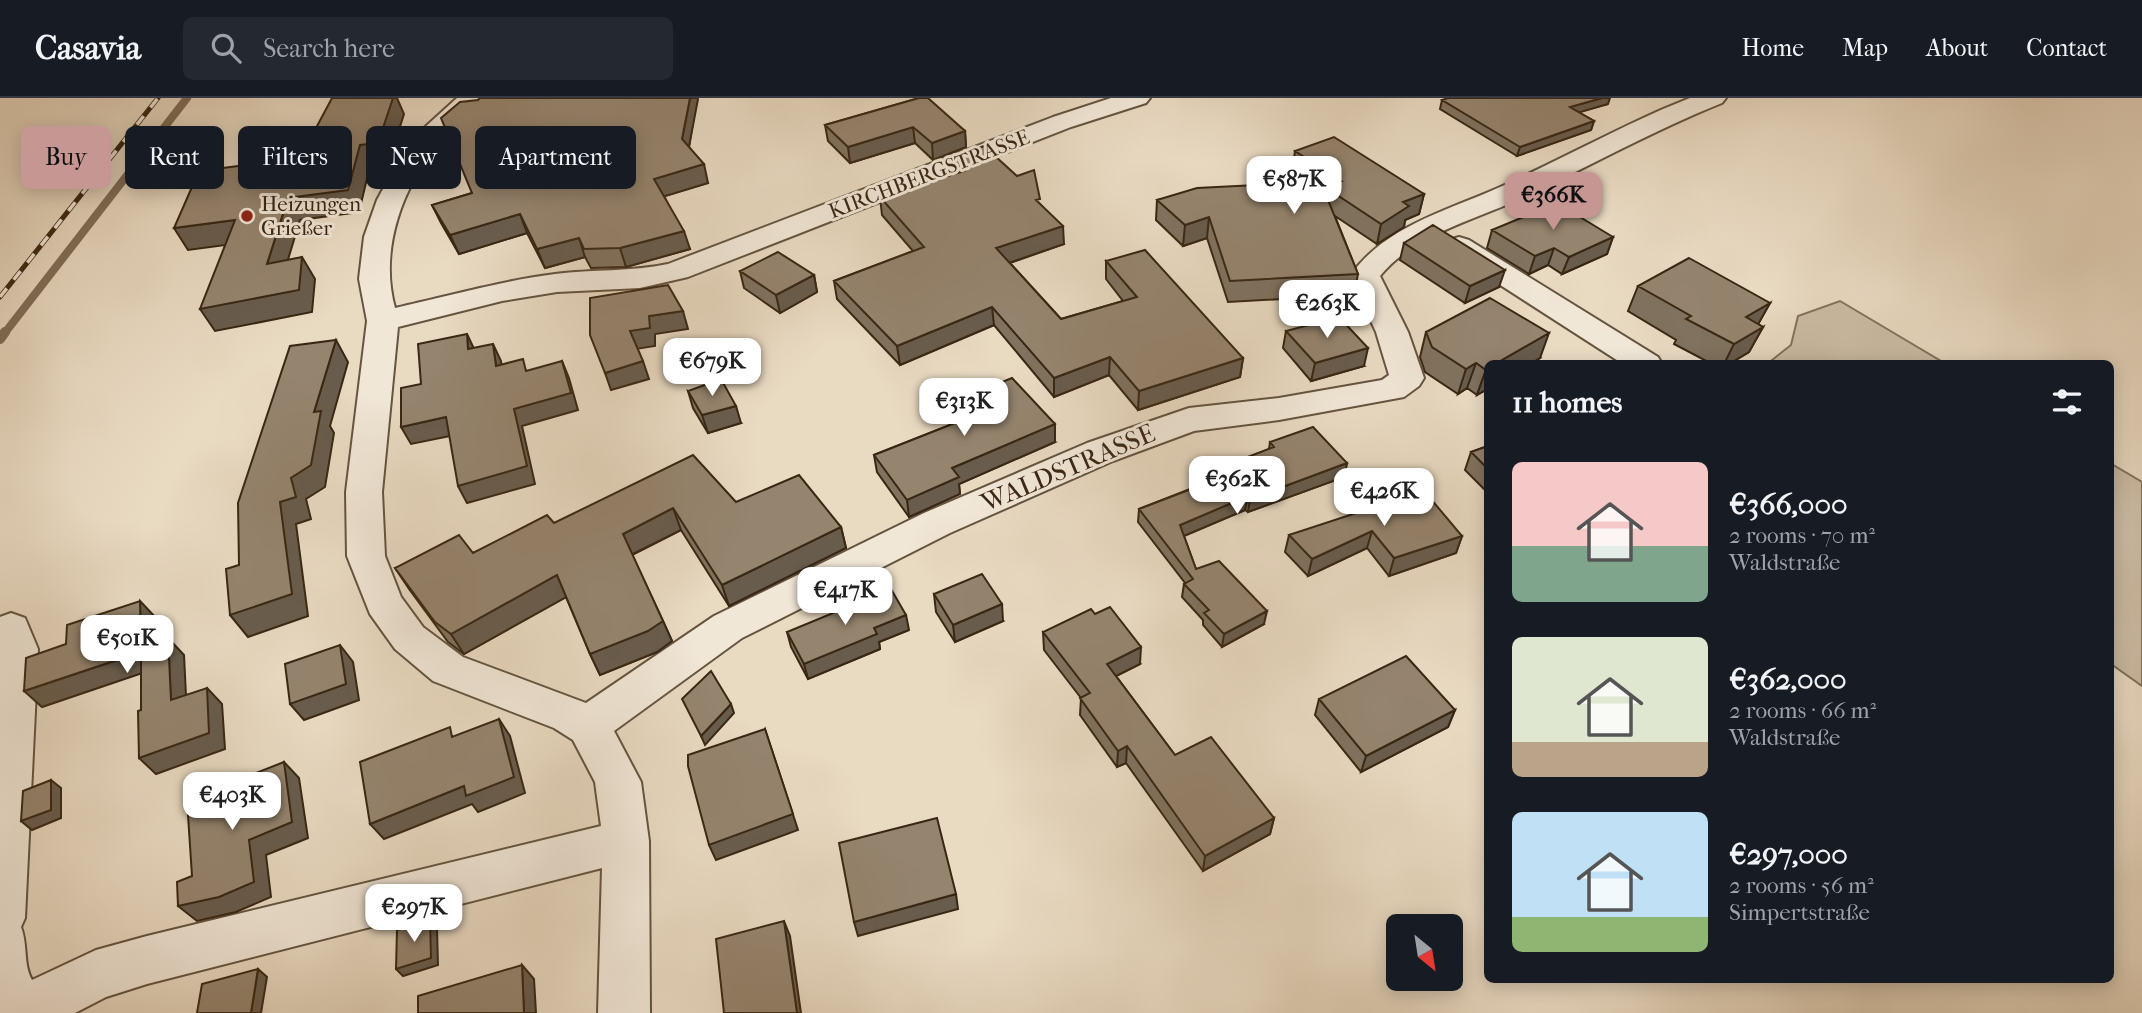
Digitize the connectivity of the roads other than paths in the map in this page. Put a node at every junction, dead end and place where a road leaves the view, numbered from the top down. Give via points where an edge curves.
1 (471, 98) edge
2 (1137, 98) edge
3 (1713, 98) edge
4 (950, 142) edge
5 (1431, 228) junction
6 (723, 256) junction
7 (383, 321) junction
8 (1640, 360) edge
9 (11, 629) dead end
10 (588, 727) junction
11 (626, 841) junction
12 (0, 918) edge
13 (0, 937) edge
14 (22, 1013) edge
15 (624, 1013) edge

1 - 7 street via 431,135 404,174 389,208 374,273
2 - 6 street, KIRCHBERGSTRASSE via 1062,122
3 - 5 street, WALDSTRASSE
4 - 6 street, KIRCHBERGSTRASSE via 744,225 731,233
5 - 8 street
5 - 10 street, WALDSTRASSE via 1384,254 1365,276 1392,332 1407,378 1392,389 1189,419 1100,452 937,523 728,627
6 - 7 street, KIRCHBERGSTRASSE via 640,279 535,287
7 - 10 street via 364,518 366,556 384,604 409,638 448,669 569,715
9 - 12 street via 17,649
10 - 11 street via 618,782
11 - 14 street via 147,960 96,975
11 - 15 street
13 - 14 street via 2,976

